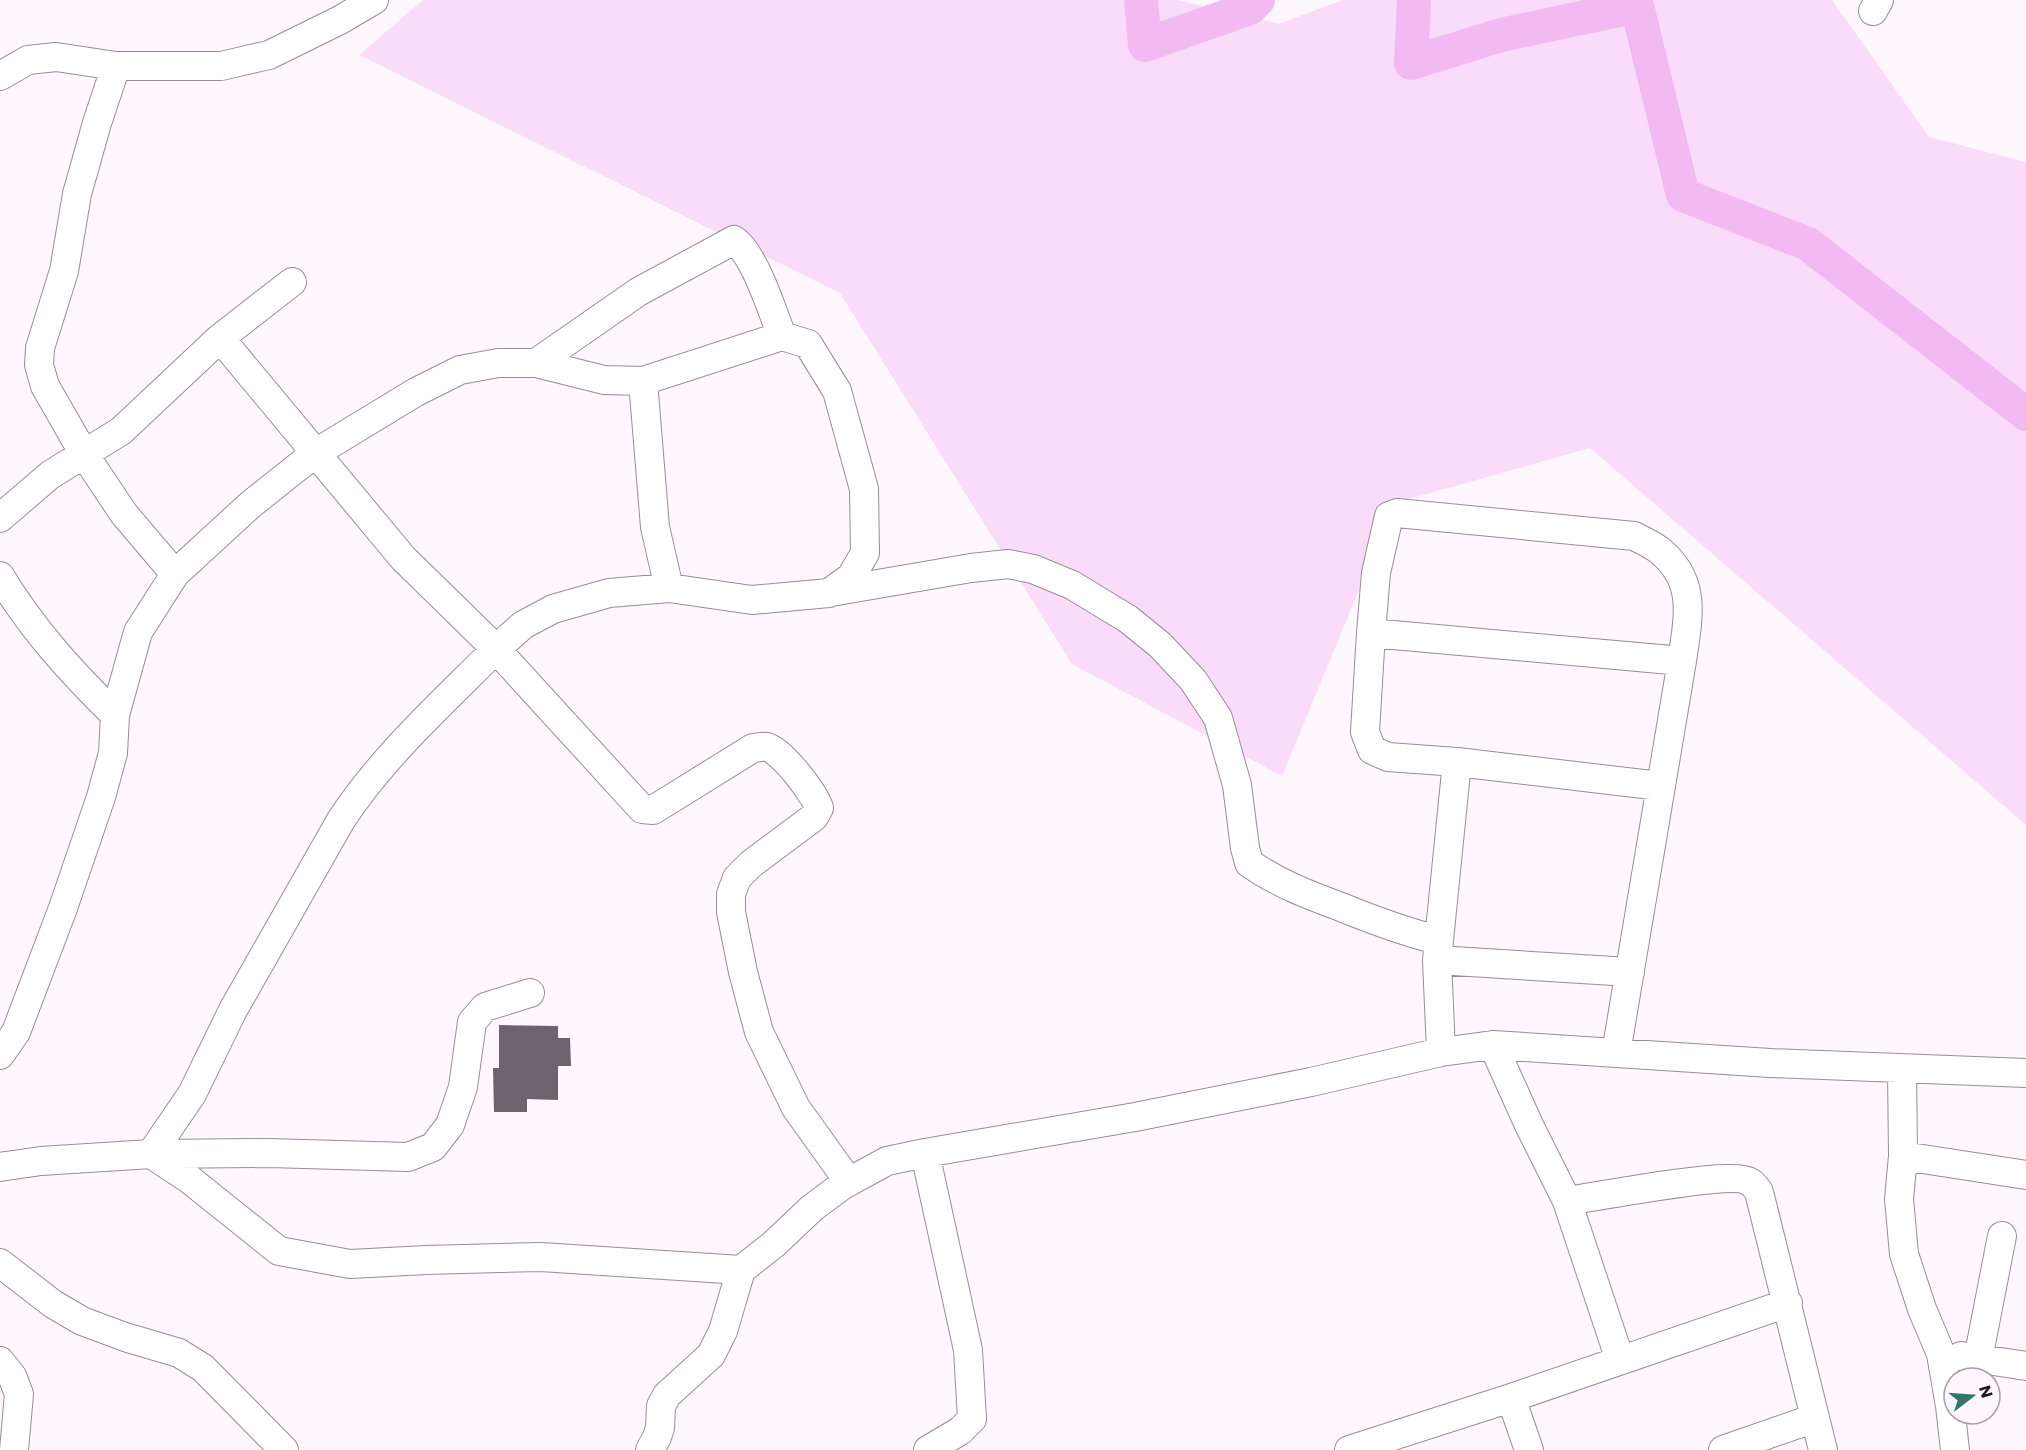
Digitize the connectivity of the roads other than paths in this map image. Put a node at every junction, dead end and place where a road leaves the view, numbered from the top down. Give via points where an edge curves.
1 (374, 0) edge
2 (116, 66) junction
3 (0, 76) edge
4 (292, 282) dead end
5 (782, 336) junction
6 (220, 338) junction
7 (536, 363) junction
8 (643, 381) junction
9 (84, 454) junction
10 (315, 454) junction
11 (0, 518) edge
12 (175, 574) junction
13 (0, 576) edge
14 (669, 588) junction
15 (829, 593) junction
16 (1371, 633) junction
17 (496, 648) junction
18 (1682, 661) junction
19 (115, 715) junction
20 (1457, 762) junction
21 (1660, 786) junction
22 (1438, 950) junction
23 (1630, 972) junction
24 (530, 993) dead end
25 (1493, 1046) junction
26 (1441, 1052) junction
27 (1616, 1053) junction
28 (0, 1055) edge
29 (1902, 1069) junction
30 (2026, 1073) edge
31 (925, 1153) junction
32 (150, 1154) junction
33 (1903, 1156) junction
34 (0, 1167) edge
35 (2026, 1175) edge
36 (849, 1182) junction
37 (1567, 1202) junction
38 (2002, 1236) dead end
39 (0, 1263) edge
40 (741, 1270) junction
41 (1788, 1303) junction
42 (1941, 1354) junction
43 (1978, 1359) junction
44 (1620, 1360) junction
45 (0, 1361) edge
46 (2026, 1366) edge
47 (1511, 1398) junction
48 (1815, 1418) junction
49 (14, 1450) edge
50 (284, 1450) edge
51 (650, 1450) edge
52 (928, 1450) edge
53 (1349, 1450) edge
54 (1529, 1450) edge
55 (1723, 1450) edge
56 (1823, 1450) edge
57 (1955, 1450) edge

1 - 2 street via 269,55 220,66
2 - 3 street via 56,57 28,60
2 - 9 street via 77,194 64,271 40,348 39,365 45,386
4 - 6 street
5 - 7 street via 743,246 734,240 638,292
5 - 8 street
5 - 15 street via 807,344 837,391 864,489 865,553 851,577
6 - 9 street via 121,431
6 - 10 street
7 - 8 street via 604,380
7 - 10 street via 498,363 460,370 416,392
8 - 14 street via 655,527
9 - 11 street via 50,475
9 - 12 street via 124,514
10 - 12 street via 250,505
10 - 17 street via 403,558
12 - 19 street via 138,632
13 - 19 street via 67,668
14 - 15 street via 752,600
14 - 17 street via 609,593 554,609 523,625
15 - 22 street via 1008,564 1034,569 1072,585 1128,619 1160,645 1193,680 1218,718 1237,785 1249,863 1266,875
16 - 18 street
16 - 18 street via 1376,573 1389,516 1409,514 1634,536 1658,549 1674,565 1686,586 1688,616
16 - 20 street via 1365,732 1372,750 1388,757
17 - 32 street via 359,793 233,1010 192,1094
17 - 36 street via 642,809 653,810 753,748 767,747 778,753 816,798 819,808 814,818 736,878 731,912 759,1032 796,1108
18 - 21 street
19 - 28 street via 113,753 101,797 16,1032
20 - 21 street
20 - 22 street
21 - 23 street
22 - 23 street
22 - 26 street
23 - 27 street
24 - 32 street via 485,1007 472,1022 463,1088 450,1125 433,1147 408,1157
25 - 26 street
25 - 27 street
25 - 37 street
26 - 31 street via 1135,1117
27 - 29 street
29 - 30 street
29 - 33 street
31 - 36 street via 887,1161
31 - 52 street via 968,1350 972,1400 972,1419
32 - 34 street
32 - 40 street via 189,1179 279,1251 292,1254 350,1264 541,1257
33 - 35 street
33 - 42 street via 1899,1199 1904,1254
36 - 40 street via 812,1208
37 - 41 street via 1669,1184 1750,1181 1759,1192
37 - 44 street
38 - 43 street
39 - 50 street via 82,1321 179,1353 203,1368
40 - 51 street via 723,1331 711,1355 667,1395
41 - 44 street
41 - 48 street
42 - 43 street
42 - 57 street
43 - 46 street
44 - 47 street
45 - 49 street via 19,1394
47 - 53 street
47 - 54 street
48 - 55 street
48 - 56 street

